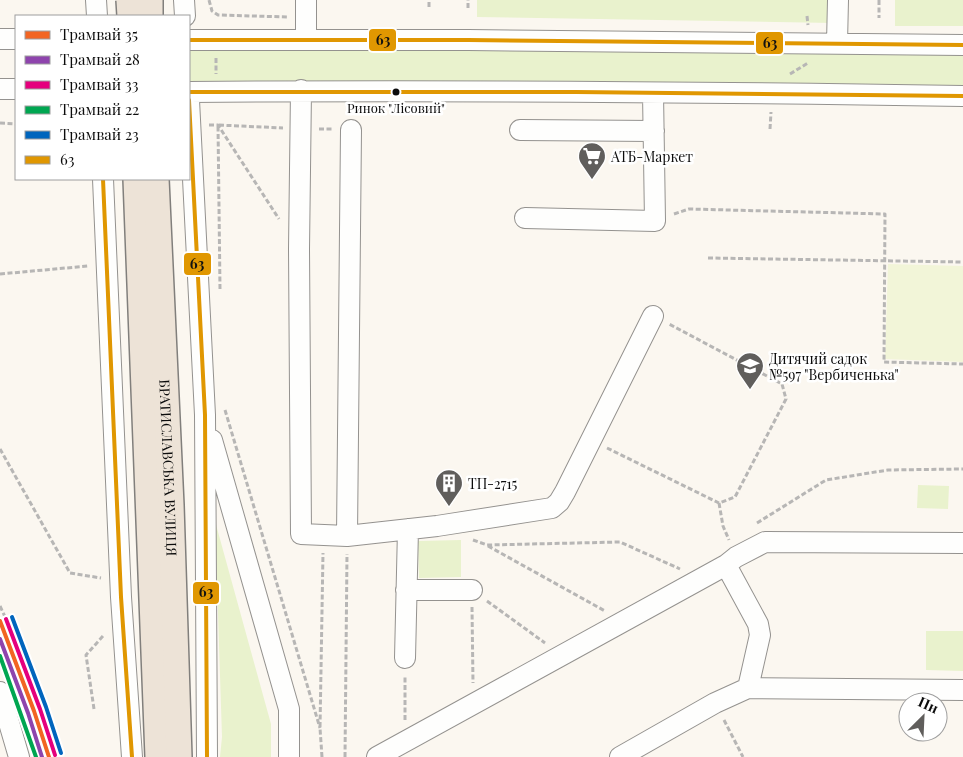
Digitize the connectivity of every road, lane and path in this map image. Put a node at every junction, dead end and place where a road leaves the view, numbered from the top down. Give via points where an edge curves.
1 (96, 0) edge
2 (129, 0) edge
3 (150, 0) edge
4 (184, 0) edge
5 (209, 0) edge
6 (429, 0) edge
7 (468, 0) edge
8 (838, 0) edge
9 (879, 0) edge
10 (429, 7) dead end
11 (305, 8) edge
12 (468, 8) dead end
13 (97, 15) edge
14 (130, 15) edge
15 (150, 15) edge
16 (185, 15) edge
17 (879, 18) dead end
18 (0, 39) edge
19 (15, 39) edge
20 (306, 39) junction
21 (190, 40) edge
22 (837, 43) junction
23 (963, 44) edge
24 (216, 50) dead end
25 (216, 80) dead end
26 (15, 88) edge
27 (0, 89) edge
28 (301, 90) junction
29 (190, 92) edge
30 (653, 93) junction
31 (963, 96) edge
32 (0, 123) edge
33 (15, 124) edge
34 (218, 125) junction
35 (301, 128) junction
36 (351, 130) joint
37 (520, 130) dead end
38 (654, 131) junction
39 (190, 162) edge
40 (103, 180) edge
41 (136, 180) edge
42 (156, 180) edge
43 (525, 218) dead end
44 (655, 221) junction
45 (299, 249) junction
46 (708, 258) dead end
47 (884, 261) junction
48 (963, 262) edge
49 (0, 274) edge
50 (89, 275) dead end
51 (220, 290) dead end
52 (653, 316) joint
53 (963, 364) edge
54 (224, 405) dead end
55 (205, 416) junction
56 (591, 440) junction
57 (0, 449) edge
58 (963, 469) edge
59 (719, 503) junction
60 (160, 504) junction
61 (723, 526) dead end
62 (751, 527) dead end
63 (408, 529) junction
64 (323, 535) junction
65 (347, 536) junction
66 (470, 539) dead end
67 (963, 543) edge
68 (487, 545) junction
69 (726, 565) junction
70 (100, 568) dead end
71 (701, 578) junction
72 (406, 590) junction
73 (472, 590) junction
74 (0, 606) edge
75 (624, 621) junction
76 (103, 626) dead end
77 (562, 655) junction
78 (405, 658) joint
79 (748, 688) junction
80 (963, 690) edge
81 (0, 692) edge
82 (715, 703) junction
83 (474, 704) junction
84 (94, 709) dead end
85 (320, 728) junction
86 (404, 742) junction
87 (19, 757) edge
88 (54, 757) edge
89 (132, 757) edge
90 (158, 757) edge
91 (179, 757) edge
92 (207, 757) edge
93 (289, 757) edge
94 (322, 757) edge
95 (345, 757) edge
96 (377, 757) edge
97 (620, 757) edge
98 (743, 757) edge

1 - 13 street
2 - 14 main road, bridge
3 - 15 main road, bridge
4 - 16 street
5 - 11 path via 212,11 218,15
6 - 10 path
7 - 12 path
8 - 22 street
9 - 17 path
11 - 20 street
18 - 19 street
20 - 21 street
20 - 22 street
22 - 23 street
24 - 25 path
26 - 27 street
28 - 29 street
28 - 30 street
28 - 35 street
30 - 31 street
30 - 38 street
32 - 33 path
34 - 35 path
34 - 45 path
34 - 51 path
35 - 36 path
35 - 45 street
36 - 65 street
37 - 38 street
38 - 44 street
39 - 55 street
40 - 89 street via 121,597
41 - 60 main road, БРАТИСЛАВСЬКА ВУЛИЦЯ
42 - 60 main road, БРАТИСЛАВСЬКА ВУЛИЦЯ
43 - 44 street
44 - 47 path via 689,209 885,214
45 - 64 street via 301,534
46 - 47 path
47 - 48 path
47 - 53 path via 884,362
49 - 50 path via 88,265
52 - 56 street
52 - 59 path via 782,384 786,399 735,497
54 - 85 path
55 - 92 street
55 - 93 street via 288,709
56 - 59 path
56 - 63 street via 565,492 552,508
57 - 70 path via 70,573 101,578
58 - 62 path via 888,470 826,480
59 - 61 path
60 - 90 main road, БРАТИСЛАВСЬКА ВУЛИЦЯ
60 - 91 main road, БРАТИСЛАВСЬКА ВУЛИЦЯ
63 - 65 street
63 - 72 street
64 - 65 street
64 - 85 path
65 - 95 path
66 - 68 path
67 - 69 street via 766,542
68 - 71 path via 620,542
68 - 75 path
69 - 71 street
69 - 79 street via 758,624 760,635
71 - 75 street
72 - 73 street
72 - 78 street
73 - 77 path
73 - 83 path
74 - 88 path
75 - 77 street
76 - 84 path via 103,636 86,655
77 - 83 street
78 - 86 path
79 - 80 street
79 - 82 street
81 - 87 street
82 - 97 street
82 - 98 path
83 - 86 street
85 - 94 path
86 - 96 street

